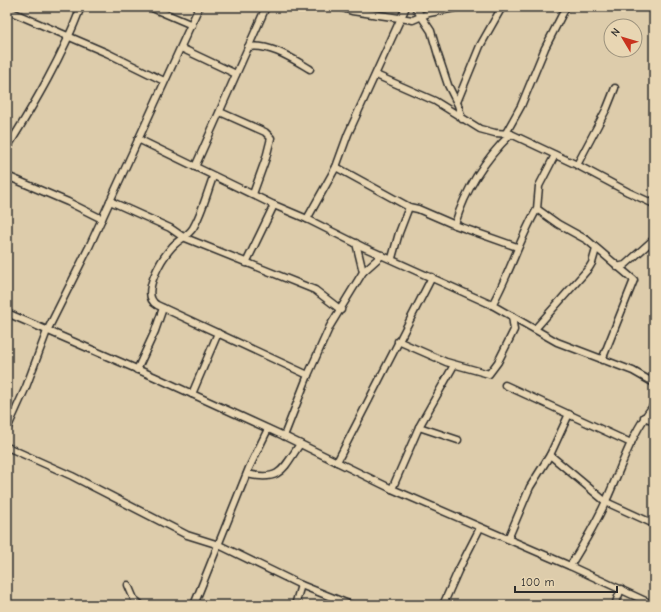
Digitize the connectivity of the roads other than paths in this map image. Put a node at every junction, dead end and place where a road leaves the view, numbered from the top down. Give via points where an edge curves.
1 (81, 7) edge
2 (150, 7) edge
3 (199, 7) edge
4 (266, 7) edge
5 (340, 7) edge
6 (406, 7) edge
7 (415, 7) edge
8 (460, 7) edge
9 (502, 7) edge
10 (566, 7) edge
11 (7, 10) edge
12 (400, 17) junction
13 (421, 17) junction
14 (192, 25) junction
15 (68, 38) junction
16 (248, 47) junction
17 (181, 48) junction
18 (310, 69) dead end
19 (236, 74) junction
20 (376, 75) junction
21 (164, 81) junction
22 (614, 88) dead end
23 (457, 102) junction
24 (220, 112) junction
25 (462, 119) junction
26 (509, 134) junction
27 (138, 139) junction
28 (7, 148) edge
29 (555, 155) junction
30 (577, 165) junction
31 (195, 167) junction
32 (336, 167) junction
33 (7, 176) edge
34 (213, 177) junction
35 (253, 194) junction
36 (110, 202) junction
37 (654, 204) edge
38 (274, 205) junction
39 (409, 207) junction
40 (537, 208) junction
41 (307, 218) junction
42 (102, 219) junction
43 (456, 224) junction
44 (183, 237) junction
45 (654, 239) edge
46 (356, 243) junction
47 (517, 247) junction
48 (596, 249) junction
49 (382, 255) junction
50 (392, 258) junction
51 (246, 263) junction
52 (617, 267) junction
53 (363, 272) junction
54 (432, 277) junction
55 (492, 305) junction
56 (163, 308) junction
57 (341, 310) junction
58 (7, 313) edge
59 (512, 316) junction
60 (535, 329) junction
61 (47, 331) junction
62 (218, 333) junction
63 (398, 341) junction
64 (602, 360) junction
65 (454, 365) junction
66 (137, 370) junction
67 (308, 375) junction
68 (654, 383) edge
69 (505, 385) dead end
70 (192, 394) junction
71 (654, 405) edge
72 (569, 414) junction
73 (644, 417) junction
74 (654, 421) edge
75 (419, 427) junction
76 (7, 429) edge
77 (268, 429) junction
78 (284, 436) junction
79 (458, 440) dead end
80 (631, 443) junction
81 (300, 444) junction
82 (7, 448) edge
83 (550, 455) junction
84 (337, 462) junction
85 (247, 474) junction
86 (392, 489) junction
87 (606, 502) junction
88 (654, 523) edge
89 (480, 528) junction
90 (508, 539) junction
91 (219, 545) junction
92 (570, 566) junction
93 (128, 585) dead end
94 (301, 585) junction
95 (622, 588) junction
96 (141, 605) edge
97 (194, 605) edge
98 (296, 605) edge
99 (351, 605) edge
100 (443, 605) edge
101 (615, 605) edge
102 (654, 605) edge

1 - 15 street
2 - 14 street
3 - 14 street
4 - 16 street
5 - 12 street
6 - 12 street
7 - 13 street
8 - 13 street
9 - 23 street via 480,46
10 - 26 street via 545,48
11 - 15 street
12 - 13 street via 412,20
12 - 20 street
13 - 23 street via 431,31 448,85
14 - 17 street
15 - 21 street via 107,53
15 - 28 street via 26,119
16 - 18 street via 271,49
16 - 19 street
17 - 19 street
17 - 21 street
19 - 24 street
20 - 25 street via 435,101
20 - 32 street via 348,134
21 - 27 street
22 - 30 street via 607,108
23 - 25 street
24 - 31 street
24 - 35 street via 265,132 271,138
25 - 26 street via 480,129
26 - 29 street
26 - 43 street via 480,168 463,201
27 - 31 street
27 - 36 street
29 - 30 street
29 - 40 street via 539,186
30 - 37 street
31 - 34 street
32 - 39 street
32 - 41 street
33 - 42 street
34 - 35 street
34 - 44 street via 194,226
35 - 38 street
36 - 42 street
36 - 44 street via 170,228
38 - 41 street
38 - 51 street
39 - 43 street
39 - 50 street
40 - 47 street
40 - 48 street via 558,224 587,240
41 - 46 street
42 - 61 street
43 - 47 street
44 - 51 street
44 - 56 street via 168,252 151,285 150,300
45 - 52 street via 625,265
46 - 49 street
46 - 53 street
47 - 55 street via 514,261
48 - 52 street
48 - 60 street via 589,268
49 - 50 street
49 - 53 street
50 - 54 street
51 - 57 street via 315,290
52 - 64 street via 632,277 634,283
53 - 57 street
54 - 55 street
54 - 63 street
55 - 59 street
56 - 62 street
56 - 66 street
57 - 67 street via 330,326
58 - 61 street
59 - 60 street
59 - 65 street via 514,330 489,374
60 - 64 street via 556,342
61 - 66 street
61 - 76 street
62 - 67 street
62 - 70 street
63 - 65 street
63 - 84 street
64 - 68 street via 632,371
65 - 75 street
66 - 70 street
67 - 78 street
69 - 72 street
70 - 77 street
71 - 73 street
72 - 80 street
72 - 83 street
73 - 74 street
73 - 80 street
75 - 79 street
75 - 86 street
77 - 78 street
77 - 85 street
78 - 81 street
80 - 87 street
81 - 84 street
81 - 85 street via 276,475 264,477
82 - 91 street via 72,476 187,535
83 - 87 street
83 - 90 street via 530,487
84 - 86 street
85 - 91 street
86 - 89 street
87 - 88 street
87 - 92 street
89 - 90 street
89 - 100 street
90 - 92 street
91 - 94 street
91 - 97 street
92 - 95 street
93 - 96 street via 134,599
94 - 98 street
94 - 99 street
95 - 101 street
95 - 102 street

